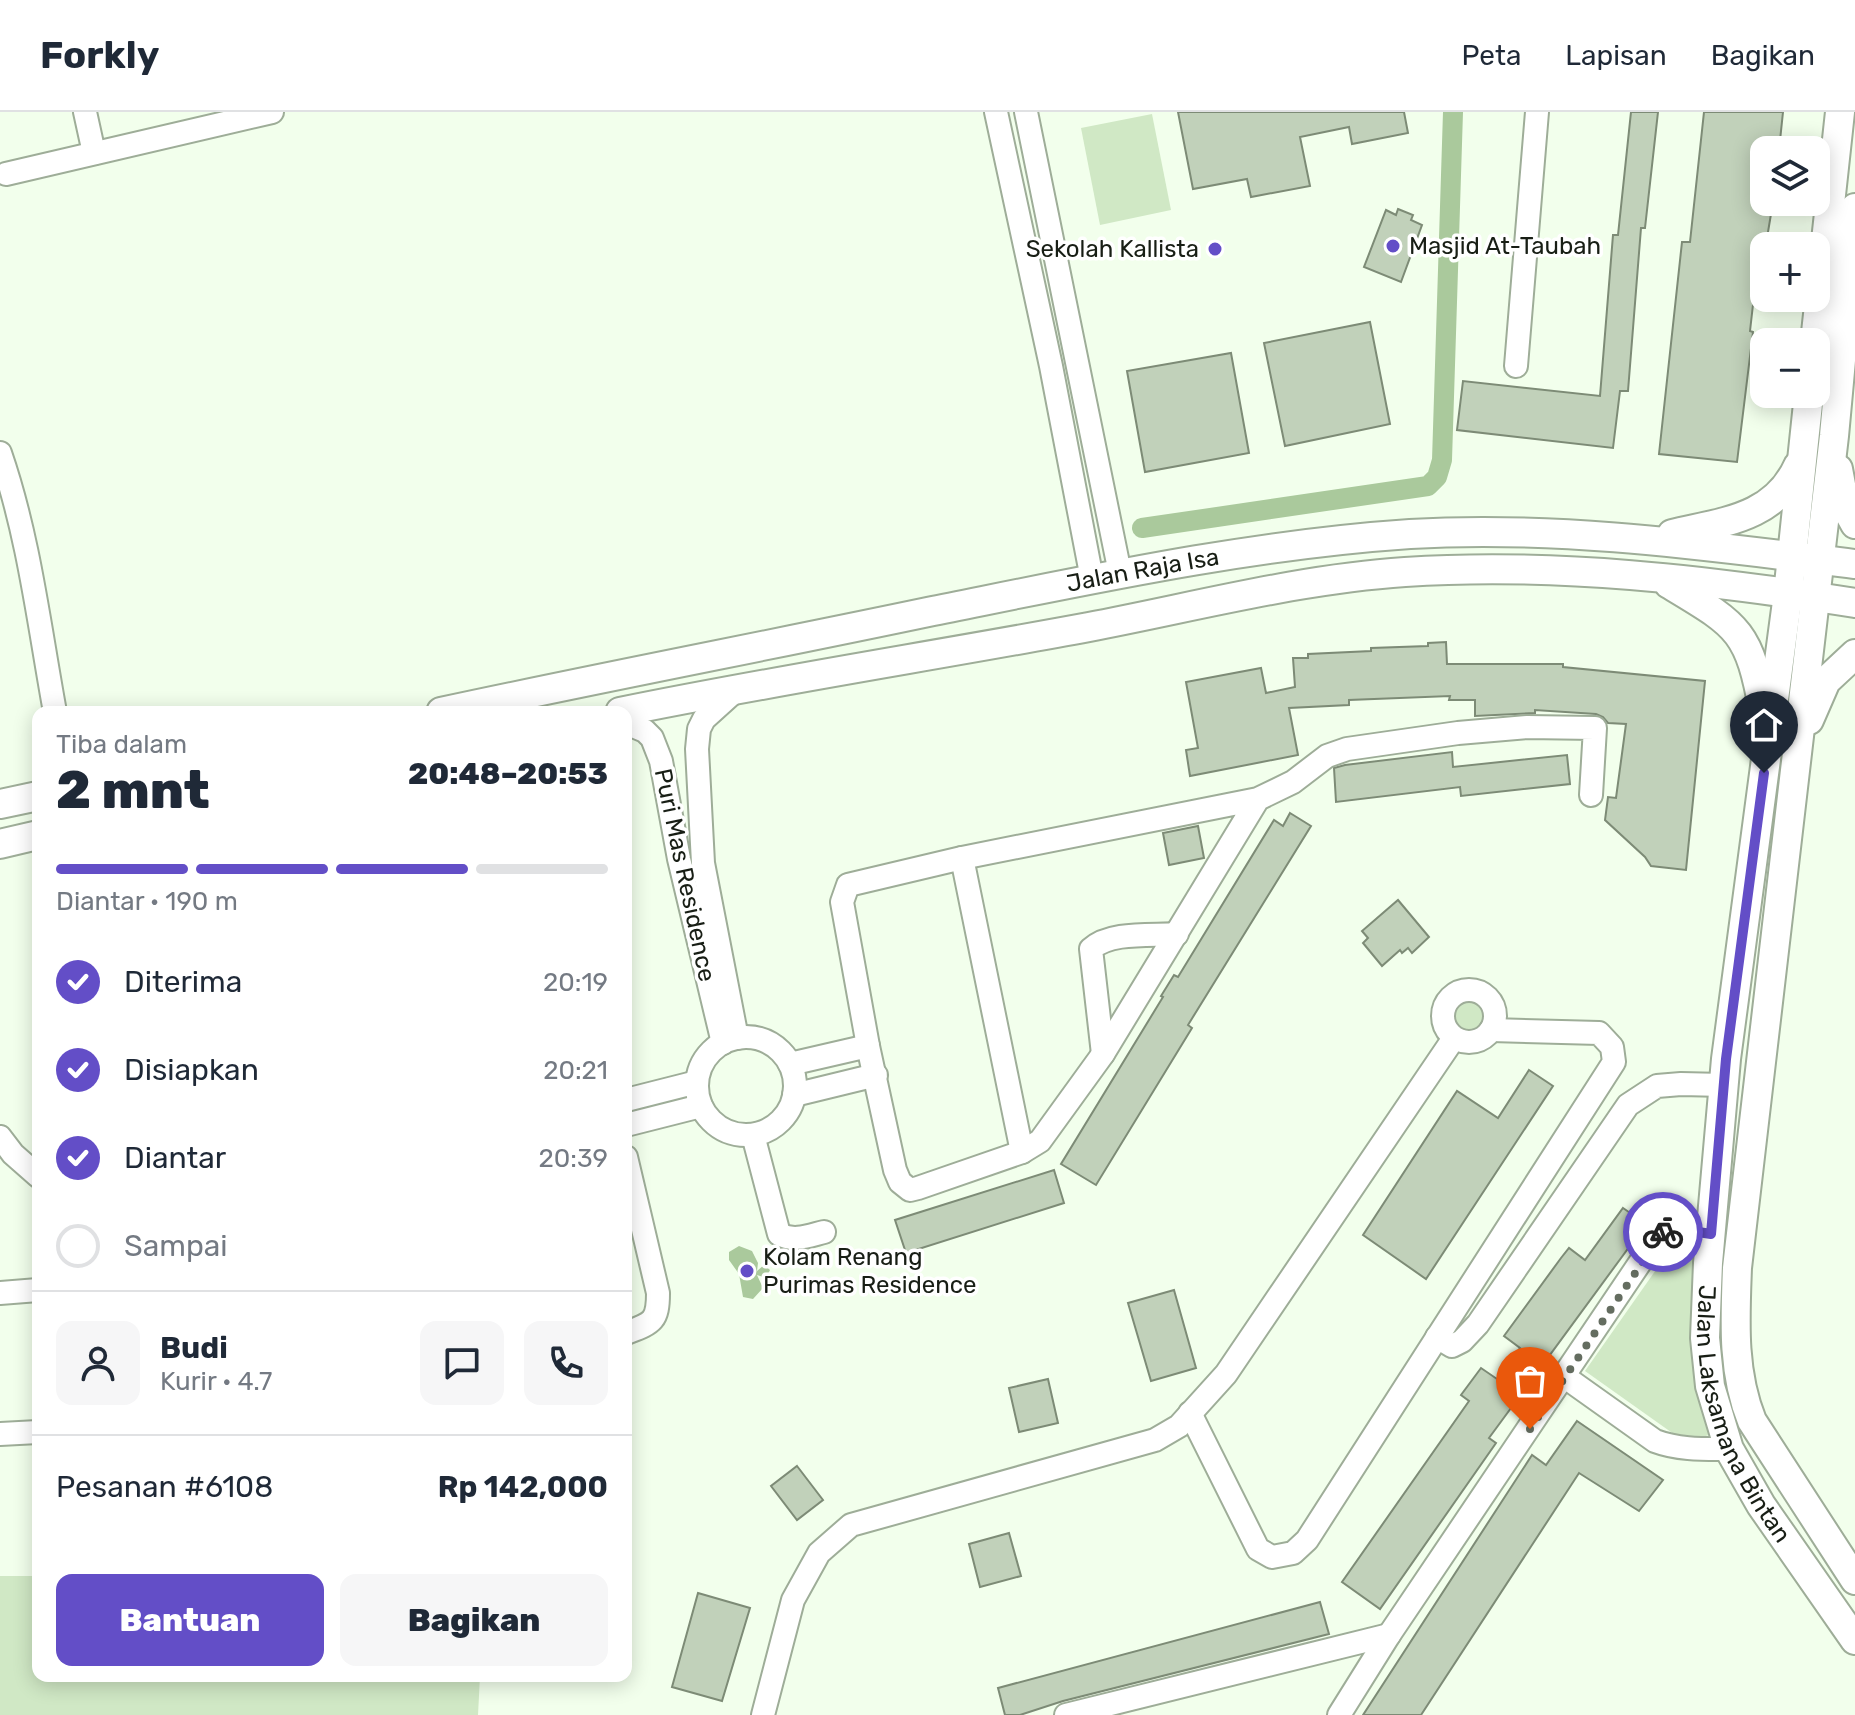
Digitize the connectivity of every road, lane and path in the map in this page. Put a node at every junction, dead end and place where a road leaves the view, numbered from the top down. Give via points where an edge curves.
1 (85, 112) edge
2 (272, 112) edge
3 (996, 112) edge
4 (1026, 112) edge
5 (1537, 112) edge
6 (1840, 112) edge
7 (233, 116) edge
8 (94, 153) junction
9 (6, 174) dead end
10 (1855, 208) edge
11 (1817, 328) edge
12 (1078, 361) junction
13 (1051, 366) junction
14 (1516, 366) dead end
15 (1808, 408) edge
16 (1834, 436) junction
17 (0, 453) edge
18 (1803, 455) junction
19 (1855, 524) edge
20 (1652, 540) junction
21 (1790, 557) junction
22 (1819, 560) junction
23 (1855, 564) edge
24 (1106, 576) junction
25 (1659, 577) junction
26 (1802, 595) junction
27 (1855, 603) edge
28 (1855, 654) edge
29 (739, 687) junction
30 (54, 706) edge
31 (473, 706) edge
32 (632, 709) edge
33 (632, 726) edge
34 (1768, 741) junction
35 (1797, 751) junction
36 (1591, 795) dead end
37 (32, 797) edge
38 (1258, 799) junction
39 (0, 804) edge
40 (32, 836) edge
41 (0, 844) edge
42 (962, 858) junction
43 (1177, 934) junction
44 (1731, 1023) junction
45 (1763, 1029) junction
46 (1491, 1030) junction
47 (1454, 1038) junction
48 (730, 1041) junction
49 (868, 1046) junction
50 (1103, 1054) junction
51 (790, 1064) junction
52 (876, 1075) junction
53 (697, 1082) junction
54 (1724, 1085) junction
55 (794, 1095) junction
56 (632, 1098) edge
57 (701, 1106) junction
58 (632, 1123) edge
59 (753, 1135) junction
60 (4, 1148) edge
61 (1022, 1152) junction
62 (32, 1171) edge
63 (632, 1182) edge
64 (824, 1232) dead end
65 (1711, 1234) junction
66 (32, 1290) edge
67 (0, 1293) edge
68 (632, 1330) edge
69 (1437, 1337) junction
70 (1565, 1377) junction
71 (1190, 1413) junction
72 (32, 1432) edge
73 (0, 1434) edge
74 (1729, 1449) junction
75 (1855, 1580) edge
76 (1389, 1635) junction
77 (1855, 1640) edge
78 (763, 1715) edge
79 (1066, 1715) edge
80 (1339, 1715) edge

1 - 8 street
2 - 7 street
3 - 13 street
4 - 12 street
5 - 14 street
6 - 11 main road
7 - 8 street
8 - 9 street
10 - 16 main road
12 - 13 street
12 - 24 street
13 - 24 street
15 - 18 main road
16 - 19 main road via 1839,482
16 - 22 main road
17 - 30 street via 26,542
18 - 20 main road via 1772,502 1735,520
18 - 21 main road
20 - 21 main road, Jalan Raja Isa
20 - 24 main road, Jalan Raja Isa via 1413,534 1241,552
21 - 22 main road, Jalan Raja Isa
21 - 26 main road
22 - 23 main road, Jalan Raja Isa
22 - 26 main road
24 - 31 main road, Jalan Raja Isa
25 - 26 main road, Jalan Raja Isa
25 - 29 main road, Jalan Raja Isa via 1506,569 1355,577
25 - 34 main road via 1713,610 1742,636 1756,668
26 - 27 main road, Jalan Raja Isa
26 - 34 main road, Jalan Laksamana Bintan
26 - 35 main road, Jalan Laksamana Bintan
28 - 35 main road via 1826,681
29 - 32 main road, Jalan Raja Isa
29 - 48 street, Puri Mas Residence via 704,719 697,749 703,863
33 - 48 street, Puri Mas Residence via 652,738 661,761 679,859
34 - 44 main road, Jalan Laksamana Bintan
35 - 45 main road, Jalan Laksamana Bintan
36 - 38 street via 1595,728 1527,727 1335,752
37 - 39 main road
38 - 42 street
38 - 43 street
40 - 41 main road
42 - 49 street via 848,885 844,891
42 - 61 street
43 - 50 street
43 - 50 street via 1118,938 1091,949
44 - 45 main road
44 - 54 main road, Jalan Laksamana Bintan
45 - 75 main road, Jalan Laksamana Bintan via 1737,1268 1734,1326 1740,1378 1745,1404 1765,1444
46 - 47 street via 1470,1042
46 - 47 street via 1495,1014 1489,999 1465,989 1444,1006 1443,1024
46 - 69 street via 1599,1033 1612,1047 1614,1062
47 - 71 street via 1226,1374
48 - 51 street via 749,1037 773,1045
48 - 53 street via 705,1059
49 - 51 street
49 - 52 street
50 - 61 street via 1047,1133
51 - 55 street
52 - 55 street
52 - 61 street via 895,1170 910,1190
53 - 56 street
53 - 57 street
54 - 65 main road, Jalan Laksamana Bintan
54 - 69 street via 1657,1086 1628,1105 1478,1324 1452,1346
55 - 59 street via 772,1128
57 - 58 street
57 - 59 street via 722,1129
59 - 64 street via 779,1234 799,1239
60 - 62 street
63 - 68 street via 658,1293 658,1314
65 - 70 street via 1679,1229 1660,1233
65 - 74 main road, Jalan Laksamana Bintan via 1707,1369
66 - 67 street
69 - 71 street via 1307,1540 1284,1556 1272,1557 1258,1549
70 - 74 street via 1655,1441 1689,1449
70 - 76 street
71 - 78 street via 1155,1440 851,1525 819,1553 793,1600
72 - 73 street
74 - 77 main road, Jalan Laksamana Bintan via 1761,1505
76 - 79 street
76 - 80 street

